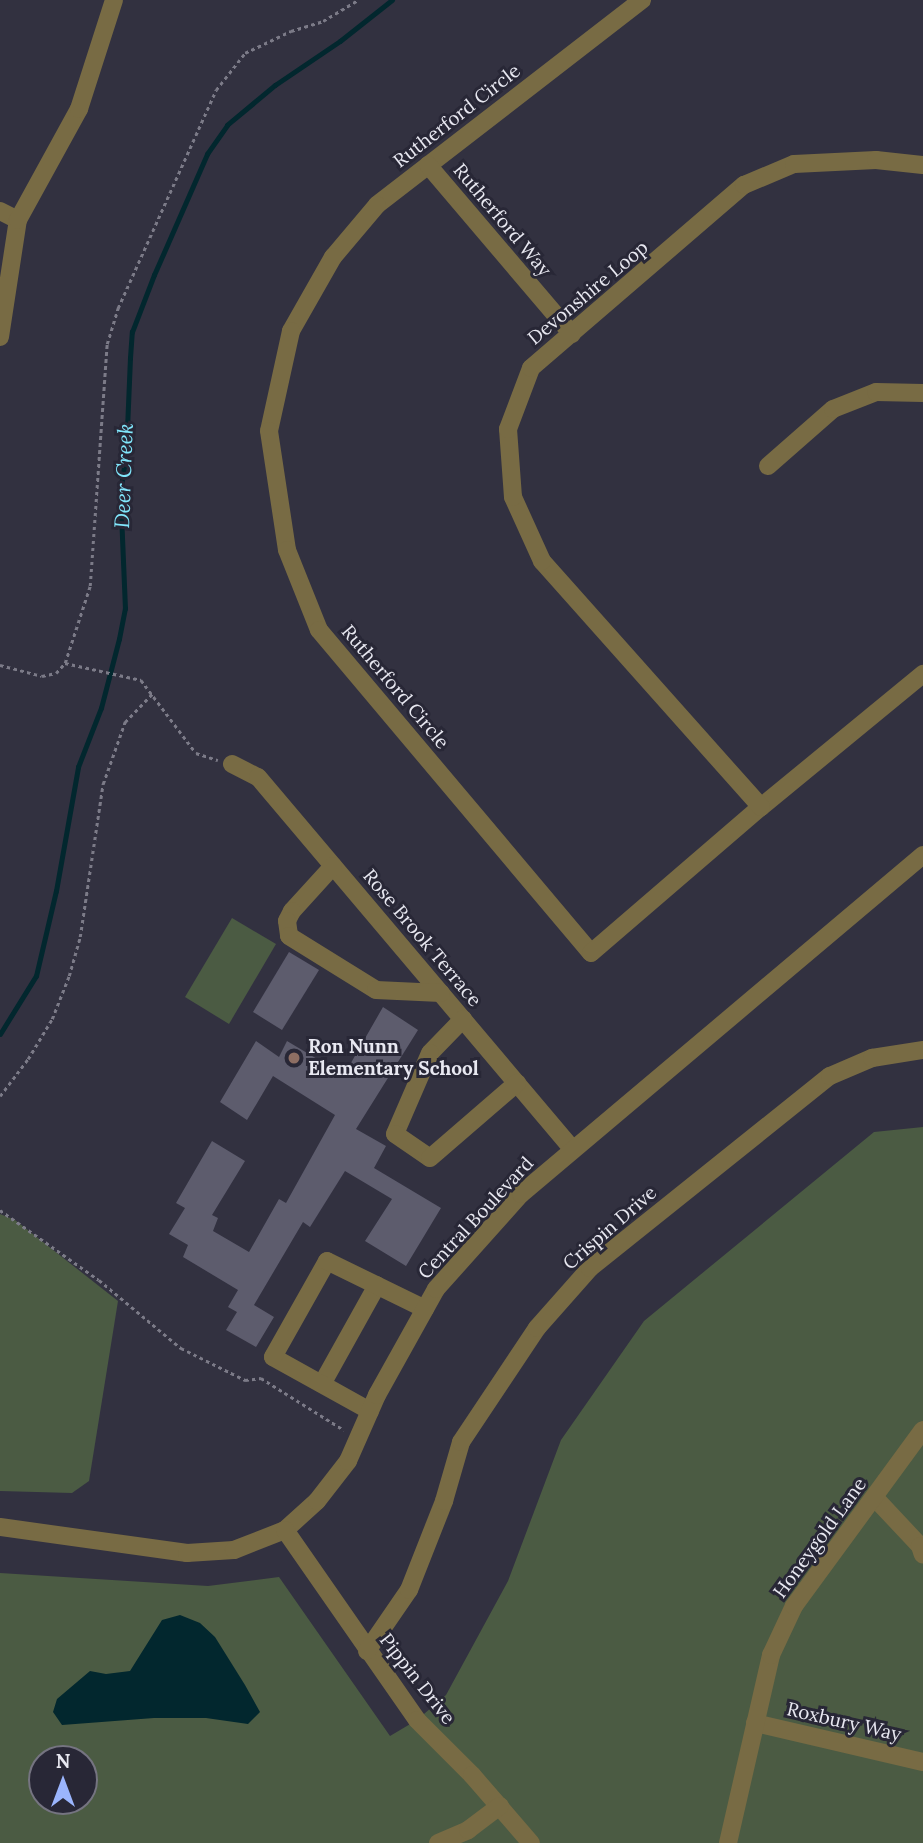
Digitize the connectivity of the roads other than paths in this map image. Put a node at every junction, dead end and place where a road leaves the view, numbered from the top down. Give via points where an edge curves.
1 (114, 0) edge
2 (642, 0) edge
3 (428, 165) junction
4 (923, 165) edge
5 (0, 211) edge
6 (18, 220) junction
7 (572, 334) junction
8 (0, 337) edge
9 (923, 393) edge
10 (768, 466) dead end
11 (923, 674) edge
12 (232, 764) road end
13 (761, 807) junction
14 (923, 855) edge
15 (333, 866) junction
16 (441, 993) junction
17 (463, 1019) junction
18 (923, 1050) edge
19 (517, 1083) junction
20 (572, 1148) junction
21 (377, 1285) junction
22 (425, 1309) junction
23 (322, 1384) junction
24 (370, 1411) junction
25 (923, 1430) edge
26 (875, 1498) junction
27 (0, 1527) edge
28 (285, 1530) junction
29 (923, 1555) edge
30 (367, 1651) junction
31 (755, 1723) junction
32 (923, 1762) edge
33 (500, 1806) junction
34 (438, 1843) edge
35 (531, 1843) edge
36 (728, 1843) edge

1 - 6 street via 79,108
2 - 3 street, Rutherford Circle
3 - 7 street, Rutherford Way
3 - 13 street, Rutherford Circle via 377,205 333,257 290,331 269,431 287,550 319,630 591,953
4 - 7 street, Devonshire Loop via 876,160 794,164 744,186
5 - 6 street
6 - 8 street
7 - 13 street, Devonshire Loop via 531,368 508,429 513,497 542,561
9 - 10 street via 876,392 833,409
11 - 13 street, Rutherford Circle
12 - 15 street, Rose Brook Terrace via 258,777
14 - 20 street, Central Boulevard
15 - 16 street, Rose Brook Terrace
15 - 16 street via 292,911 287,921 289,936 376,990
16 - 17 street, Rose Brook Terrace
17 - 19 street, Rose Brook Terrace
17 - 19 street via 430,1053 395,1134 430,1158
18 - 30 street, Crispin Drive via 872,1058 830,1076 590,1268 537,1328 461,1442 410,1590
19 - 20 street, Rose Brook Terrace
20 - 22 street, Central Boulevard via 521,1194 436,1289
21 - 22 street
21 - 23 street
21 - 23 street via 327,1261 273,1357
22 - 24 street, Central Boulevard
23 - 24 street
24 - 28 street, Central Boulevard via 348,1461 317,1501
25 - 26 street, Honeygold Lane
26 - 29 street via 920,1546
26 - 31 street, Honeygold Lane via 794,1606 771,1655
27 - 28 street, Central Boulevard via 187,1553 234,1550
28 - 30 street, Pippin Drive
30 - 33 street, Pippin Drive via 417,1720
31 - 32 street, Roxbury Way
31 - 36 street, Honeygold Lane
33 - 34 street via 468,1830
33 - 35 street, Pippin Drive

